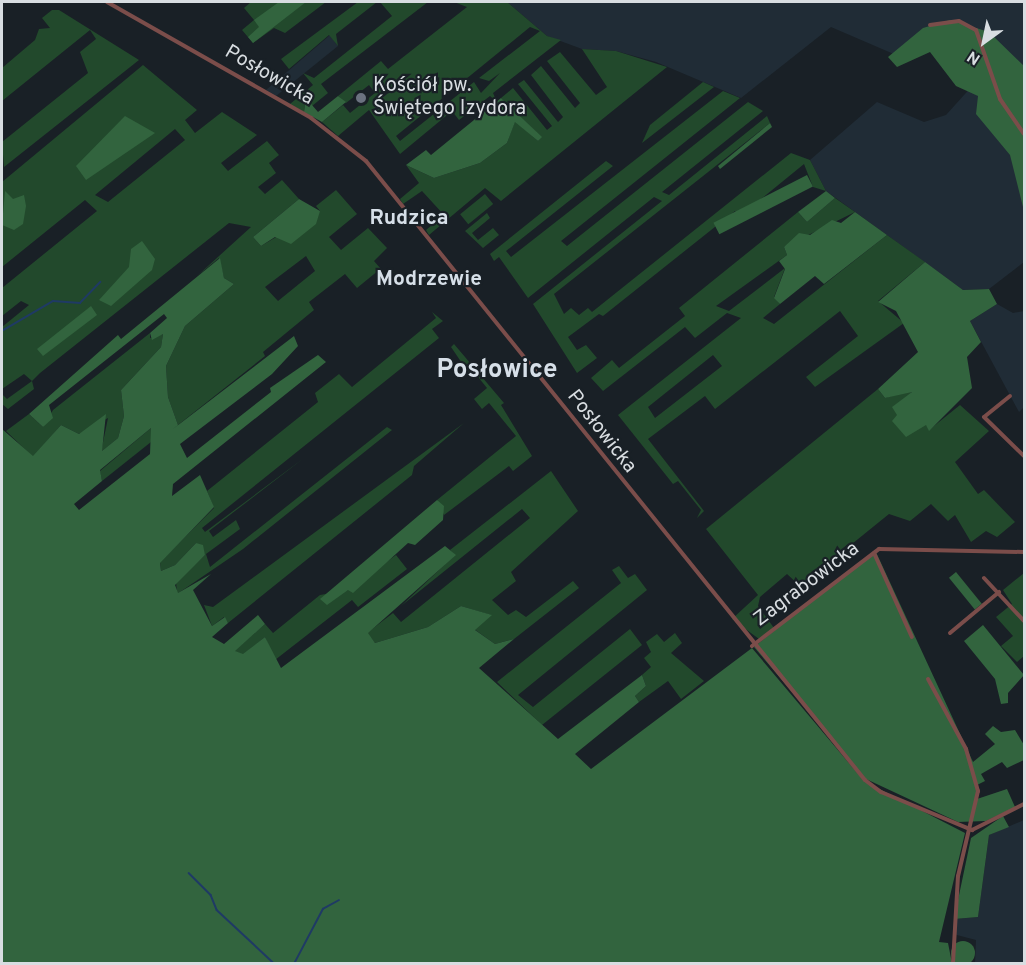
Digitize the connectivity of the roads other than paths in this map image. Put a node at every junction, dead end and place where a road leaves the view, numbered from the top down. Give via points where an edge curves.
1 (107, 2) edge
2 (930, 25) dead end
3 (1024, 135) edge
4 (1010, 396) dead end
5 (1024, 456) edge
6 (1024, 552) edge
7 (874, 553) junction
8 (984, 578) dead end
9 (999, 592) junction
10 (1024, 621) edge
11 (950, 633) dead end
12 (912, 638) dead end
13 (752, 646) junction
14 (928, 679) dead end
15 (1024, 804) edge
16 (972, 831) junction
17 (953, 963) edge

1 - 13 street, Posłowicka via 311,117 369,164
2 - 3 street via 959,21 976,30 999,99
4 - 5 street via 984,417
6 - 7 street, Zagrabowicka via 886,548
7 - 12 street
7 - 13 street, Zagrabowicka
8 - 9 street
9 - 10 street
9 - 11 street
13 - 16 street, Posłowicka via 873,788
14 - 16 street via 974,768 978,805
15 - 16 street
16 - 17 street via 958,876

